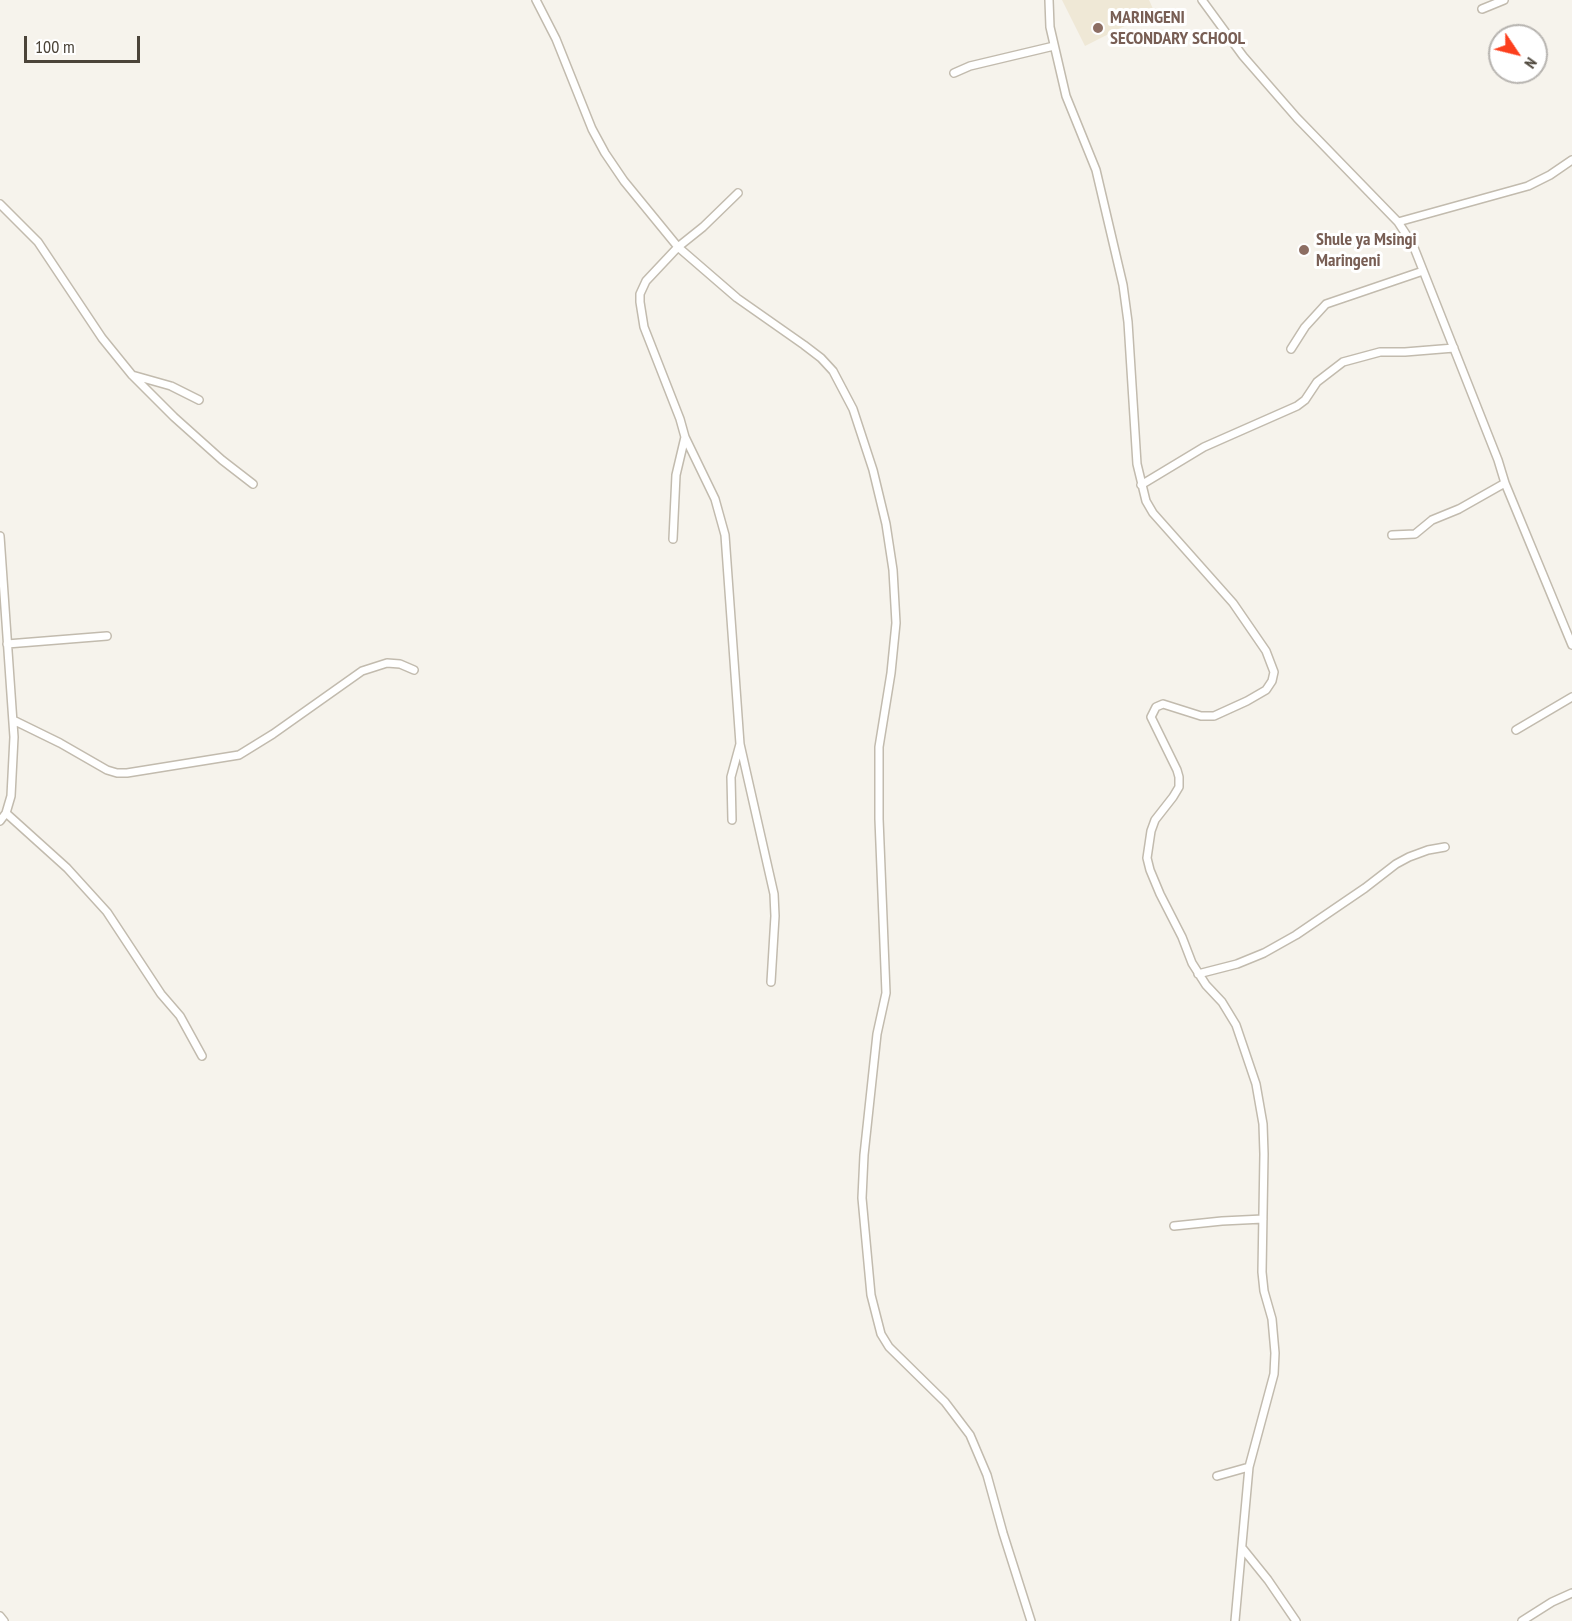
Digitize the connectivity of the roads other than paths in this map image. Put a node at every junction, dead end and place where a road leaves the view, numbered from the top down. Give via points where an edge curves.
1 (536, 0) edge
2 (1048, 0) edge
3 (1202, 0) edge
4 (1504, 0) edge
5 (1482, 9) dead end
6 (1054, 46) junction
7 (954, 73) dead end
8 (1572, 160) edge
9 (738, 193) dead end
10 (0, 204) edge
11 (1398, 222) junction
12 (678, 247) junction
13 (1423, 271) junction
14 (1454, 348) junction
15 (1291, 349) dead end
16 (132, 375) junction
17 (199, 400) dead end
18 (685, 437) junction
19 (1505, 483) junction
20 (253, 484) dead end
21 (1141, 485) junction
22 (1392, 535) dead end
23 (0, 536) edge
24 (673, 539) dead end
25 (2, 616) edge
26 (107, 636) dead end
27 (7, 644) junction
28 (1572, 645) edge
29 (414, 670) dead end
30 (1572, 697) edge
31 (13, 720) junction
32 (1516, 730) dead end
33 (740, 744) junction
34 (6, 813) junction
35 (732, 820) dead end
36 (0, 821) edge
37 (1445, 847) dead end
38 (1198, 974) junction
39 (771, 982) dead end
40 (202, 1056) dead end
41 (1263, 1220) junction
42 (1174, 1226) dead end
43 (1250, 1467) junction
44 (1217, 1476) dead end
45 (1243, 1549) junction
46 (1572, 1593) edge
47 (0, 1616) edge
48 (4, 1621) edge
49 (1031, 1621) edge
50 (1235, 1621) edge
51 (1296, 1621) edge
52 (1522, 1621) edge

1 - 12 street via 605,153 648,214
2 - 6 street
3 - 11 street via 1243,56 1297,118
4 - 5 street
6 - 7 street
6 - 21 street via 1066,96 1096,170 1123,285
8 - 11 street via 1528,186
9 - 12 street
10 - 16 street via 38,242 102,338
11 - 13 street
12 - 18 street via 646,281 640,302 644,327
12 - 49 street via 736,298 833,370 853,409 873,470 892,558 896,623 879,747 886,993 877,1034 862,1197 871,1295 881,1334 889,1347 945,1402 970,1435 987,1475
13 - 14 street
13 - 15 street via 1326,304
14 - 19 street
14 - 21 street via 1380,352 1343,362 1317,382 1297,406 1204,447
16 - 17 street
16 - 20 street
18 - 24 street via 676,475
18 - 33 street via 715,500 725,536
19 - 22 street via 1432,520 1415,534
19 - 28 street
21 - 38 street via 1153,513 1233,603 1266,651 1274,672 1266,690 1214,716 1163,704 1156,707 1151,717 1178,770 1179,786 1153,825 1147,858
23 - 25 street
25 - 27 street
26 - 27 street
27 - 31 street
29 - 31 street via 387,663 362,671 239,755 127,773 107,770
30 - 32 street
31 - 34 street via 11,796
33 - 35 street via 731,777
33 - 39 street via 774,894
34 - 36 street
34 - 40 street via 67,868 107,912 180,1016
37 - 38 street via 1396,864 1264,953
38 - 41 street via 1236,1024 1260,1099
41 - 42 street
41 - 43 street via 1262,1272 1272,1319 1274,1374
43 - 44 street
43 - 45 street
45 - 50 street
45 - 51 street
46 - 52 street
47 - 48 street

